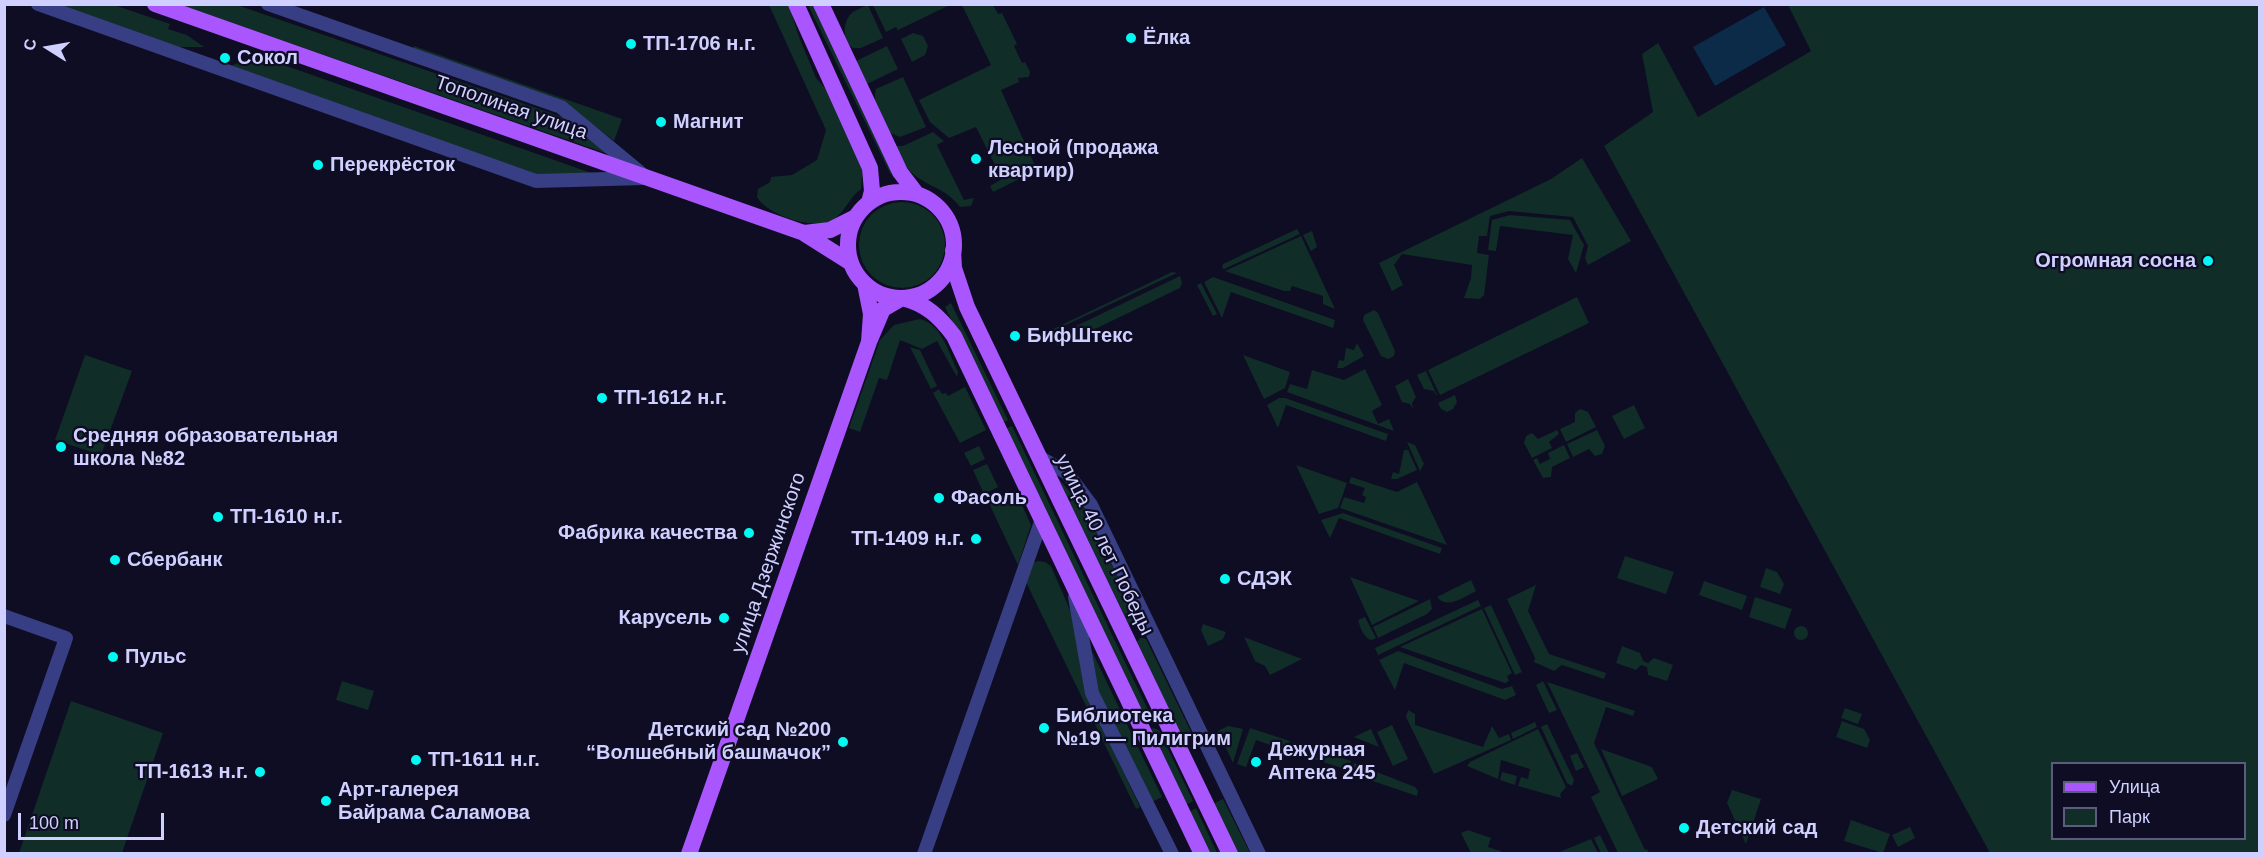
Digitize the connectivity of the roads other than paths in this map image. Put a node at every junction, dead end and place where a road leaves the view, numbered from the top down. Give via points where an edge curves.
1 (38, 4) edge
2 (154, 4) edge
3 (268, 4) edge
4 (796, 4) edge
5 (821, 4) edge
6 (646, 178) junction
7 (916, 193) junction
8 (869, 203) junction
9 (854, 219) junction
10 (804, 233) junction
11 (953, 250) junction
12 (851, 263) junction
13 (865, 284) junction
14 (902, 298) junction
15 (869, 342) junction
16 (1039, 457) junction
17 (1042, 519) junction
18 (1071, 580) junction
19 (4, 616) edge
20 (1163, 716) junction
21 (1142, 728) junction
22 (4, 815) edge
23 (689, 854) edge
24 (924, 854) edge
25 (1172, 854) edge
26 (1202, 854) edge
27 (1230, 854) edge
28 (1259, 854) edge

1 - 6 street via 536,181
2 - 6 main road, Тополиная улица
3 - 6 street via 561,106
4 - 8 main road via 870,168
5 - 7 main road via 900,172
6 - 10 main road, Тополиная улица
7 - 8 main road via 892,192
7 - 11 main road via 945,215
8 - 9 main road
9 - 10 main road, Тополиная улица via 818,234
9 - 12 main road via 849,236
10 - 12 main road
11 - 14 main road via 946,273 937,284
11 - 16 main road, улица 40 лет Победы via 954,268 967,307
12 - 13 main road
13 - 14 main road via 877,292
13 - 15 main road, улица Дзержинского via 871,314
14 - 15 main road via 883,309
14 - 17 main road via 932,310 954,336
15 - 23 main road, улица Дзержинского
16 - 20 main road, улица 40 лет Победы
16 - 28 street via 1067,473 1091,506
17 - 18 main road
17 - 24 street
18 - 21 main road
18 - 25 street via 1092,693
19 - 22 street via 66,638
20 - 21 main road
20 - 27 main road, улица 40 лет Победы
21 - 26 main road

